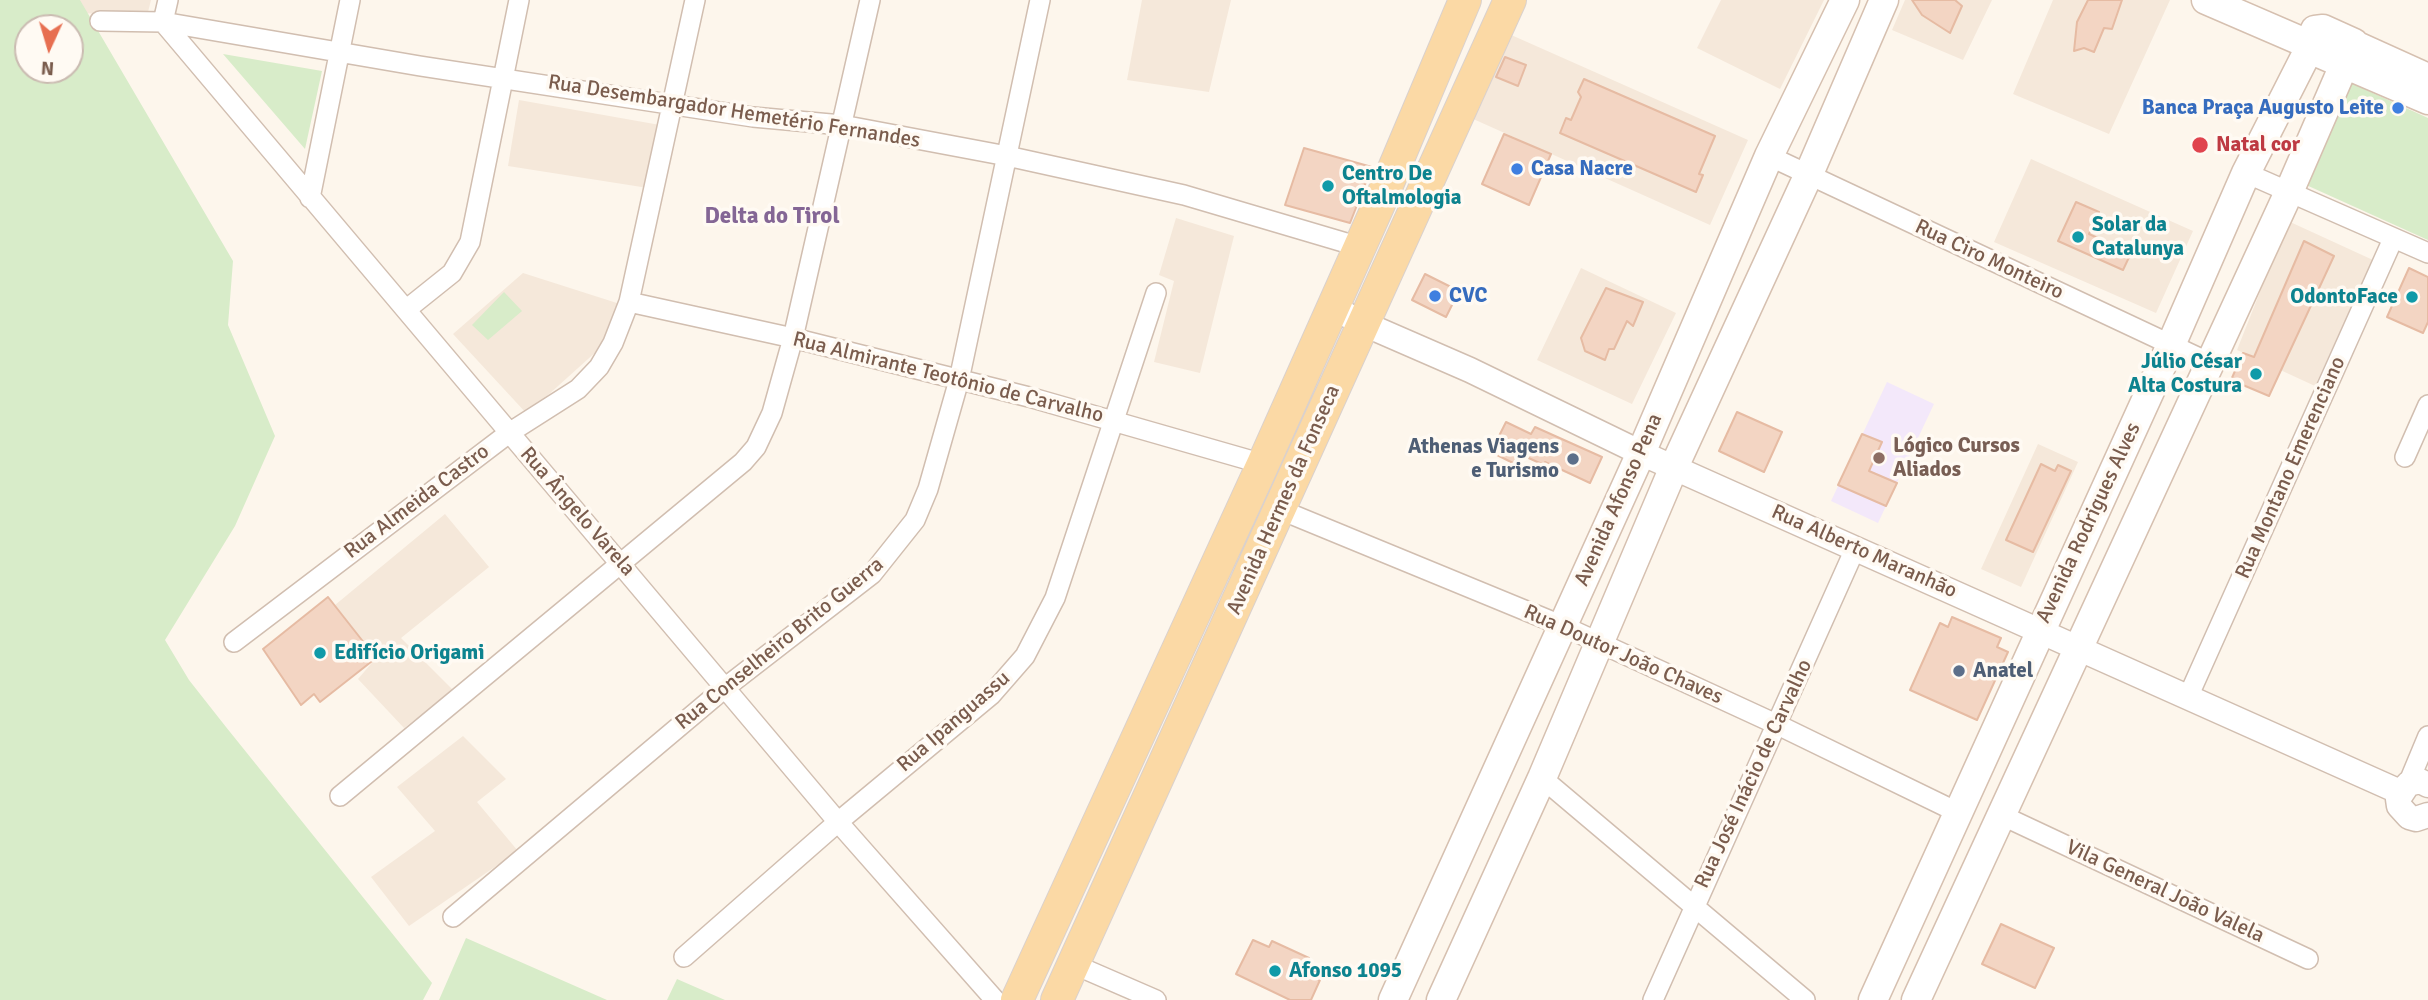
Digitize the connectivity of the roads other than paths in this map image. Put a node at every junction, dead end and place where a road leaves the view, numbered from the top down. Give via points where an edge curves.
1 (168, 0) edge
2 (350, 0) edge
3 (519, 0) edge
4 (695, 0) edge
5 (870, 0) edge
6 (1040, 0) edge
7 (1510, 0) edge
8 (1845, 0) edge
9 (1884, 0) edge
10 (2206, 0) edge
11 (2251, 0) edge
12 (1459, 1) edge
13 (100, 21) dead end
14 (163, 22) junction
15 (2311, 41) junction
16 (340, 53) junction
17 (2350, 59) junction
18 (502, 77) junction
19 (2428, 78) edge
20 (2428, 100) edge
21 (672, 104) junction
22 (842, 125) junction
23 (1007, 156) junction
24 (1769, 156) junction
25 (2246, 173) junction
26 (1808, 176) junction
27 (2290, 192) junction
28 (310, 198) junction
29 (2393, 239) junction
30 (1360, 247) junction
31 (2428, 253) edge
32 (1156, 293) dead end
33 (1335, 301) junction
34 (629, 302) junction
35 (407, 309) junction
36 (1363, 323) junction
37 (793, 338) junction
38 (2171, 345) junction
39 (2210, 363) junction
40 (959, 380) junction
41 (2428, 405) edge
42 (1114, 420) junction
43 (509, 433) junction
44 (1642, 453) junction
45 (2405, 457) dead end
46 (1263, 464) junction
47 (1674, 467) junction
48 (1281, 510) junction
49 (1855, 549) junction
50 (621, 563) junction
51 (1563, 626) junction
52 (2040, 630) junction
53 (234, 642) dead end
54 (1599, 643) junction
55 (2079, 648) junction
56 (726, 687) junction
57 (2188, 697) junction
58 (1778, 725) junction
59 (2428, 736) edge
60 (1987, 748) junction
61 (2027, 760) junction
62 (1542, 778) junction
63 (2412, 787) edge
64 (340, 796) dead end
65 (2428, 815) edge
66 (1956, 818) junction
67 (838, 822) junction
68 (2004, 826) junction
69 (1693, 905) junction
70 (453, 917) dead end
71 (684, 957) dead end
72 (2308, 959) dead end
73 (1073, 964) junction
74 (995, 1000) edge
75 (1017, 1000) edge
76 (1057, 1000) edge
77 (1156, 1000) edge
78 (1393, 1000) edge
79 (1441, 1000) edge
80 (1653, 1000) edge
81 (1805, 1000) edge
82 (1873, 1000) edge
83 (1916, 1000) edge

1 - 14 street
2 - 16 street
3 - 18 street
4 - 21 street, Rua Almeida Castro
5 - 22 street
6 - 23 street, Rua Conselheiro Brito Guerra
7 - 36 main road, Avenida Hermes da Fonseca
8 - 24 main road, Avenida Afonso Pena
9 - 26 main road, Avenida Afonso Pena
10 - 15 main road
11 - 15 main road
12 - 30 main road, Avenida Hermes da Fonseca
13 - 14 street, Rua Desembargador Hemetério Fernandes
14 - 16 street, Rua Desembargador Hemetério Fernandes
14 - 28 street, Rua Ângelo Varela
15 - 17 main road via 2323,29
15 - 25 main road, Avenida Rodrigues Alves
16 - 18 street, Rua Desembargador Hemetério Fernandes
16 - 28 street
17 - 19 main road
17 - 20 main road
17 - 27 main road, Avenida Rodrigues Alves
18 - 21 street, Rua Desembargador Hemetério Fernandes
18 - 35 street via 470,242 452,273
21 - 22 street, Rua Desembargador Hemetério Fernandes
21 - 34 street, Rua Almeida Castro
22 - 23 street, Rua Desembargador Hemetério Fernandes
22 - 37 street
23 - 30 street, Rua Desembargador Hemetério Fernandes via 1184,195
23 - 40 street, Rua Conselheiro Brito Guerra
24 - 26 street, Rua Ciro Monteiro
24 - 44 main road, Avenida Afonso Pena
25 - 27 street
25 - 38 main road, Avenida Rodrigues Alves
26 - 38 street, Rua Ciro Monteiro
26 - 47 main road, Avenida Afonso Pena
27 - 29 street
27 - 39 main road, Avenida Rodrigues Alves
28 - 35 street, Rua Ângelo Varela
29 - 31 street
29 - 57 street, Rua Montano Emerenciano
30 - 33 main road, Avenida Hermes da Fonseca
32 - 42 street, Rua Ipanguassu
33 - 36 street, Rua Alberto Maranhão via 1345,314
33 - 46 main road, Avenida Hermes da Fonseca
34 - 37 street, Rua Almirante Teotônio de Carvalho
34 - 43 street, Rua Almeida Castro via 599,367 578,389
35 - 43 street, Rua Ângelo Varela
36 - 44 street, Rua Alberto Maranhão
36 - 48 main road, Avenida Hermes da Fonseca
37 - 40 street, Rua Almirante Teotônio de Carvalho
37 - 50 street via 772,413 757,447
38 - 39 street, Rua Ciro Monteiro
38 - 52 main road, Avenida Rodrigues Alves
39 - 55 main road, Avenida Rodrigues Alves
40 - 42 street, Rua Almirante Teotônio de Carvalho
40 - 56 street, Rua Conselheiro Brito Guerra via 928,489 897,547 872,574
41 - 45 street
42 - 46 street, Rua Almirante Teotônio de Carvalho
42 - 67 street, Rua Ipanguassu via 1055,598 1025,656 991,695
43 - 50 street, Rua Ângelo Varela
43 - 53 street, Rua Almeida Castro
44 - 47 street, Rua Alberto Maranhão
44 - 51 main road, Avenida Afonso Pena
46 - 75 main road, Avenida Hermes da Fonseca
47 - 49 street, Rua Alberto Maranhão
47 - 54 main road, Avenida Afonso Pena
48 - 51 street, Rua Doutor João Chaves
48 - 73 main road, Avenida Hermes da Fonseca
49 - 52 street, Rua Alberto Maranhão
49 - 58 street, Rua José Inácio de Carvalho
50 - 56 street, Rua Ângelo Varela
50 - 64 street
51 - 54 street, Rua Doutor João Chaves
51 - 78 main road, Avenida Afonso Pena
52 - 55 street, Rua Alberto Maranhão
52 - 60 main road, Avenida Rodrigues Alves
54 - 58 street, Rua Doutor João Chaves
54 - 62 main road, Avenida Afonso Pena
55 - 57 street, Rua Alberto Maranhão
55 - 61 main road, Avenida Rodrigues Alves
56 - 67 street, Rua Ângelo Varela
56 - 70 street, Rua Conselheiro Brito Guerra
57 - 63 street, Rua Alberto Maranhão
58 - 66 street, Rua Doutor João Chaves
58 - 69 street, Rua José Inácio de Carvalho
59 - 63 street
60 - 61 main road via 2002,741 2015,744 2025,750
60 - 66 main road, Avenida Rodrigues Alves
61 - 68 main road, Avenida Rodrigues Alves
62 - 69 street
62 - 79 main road, Avenida Afonso Pena
63 - 65 street via 2399,806 2409,817
66 - 68 main road via 1966,843 1979,844
66 - 82 main road, Avenida Rodrigues Alves
67 - 71 street, Rua Ipanguassu
67 - 74 street, Rua Ângelo Varela
68 - 72 street, Vila General João Valela
68 - 83 main road, Avenida Rodrigues Alves
69 - 80 street, Rua José Inácio de Carvalho
69 - 81 street
73 - 76 main road, Avenida Hermes da Fonseca
73 - 77 street

